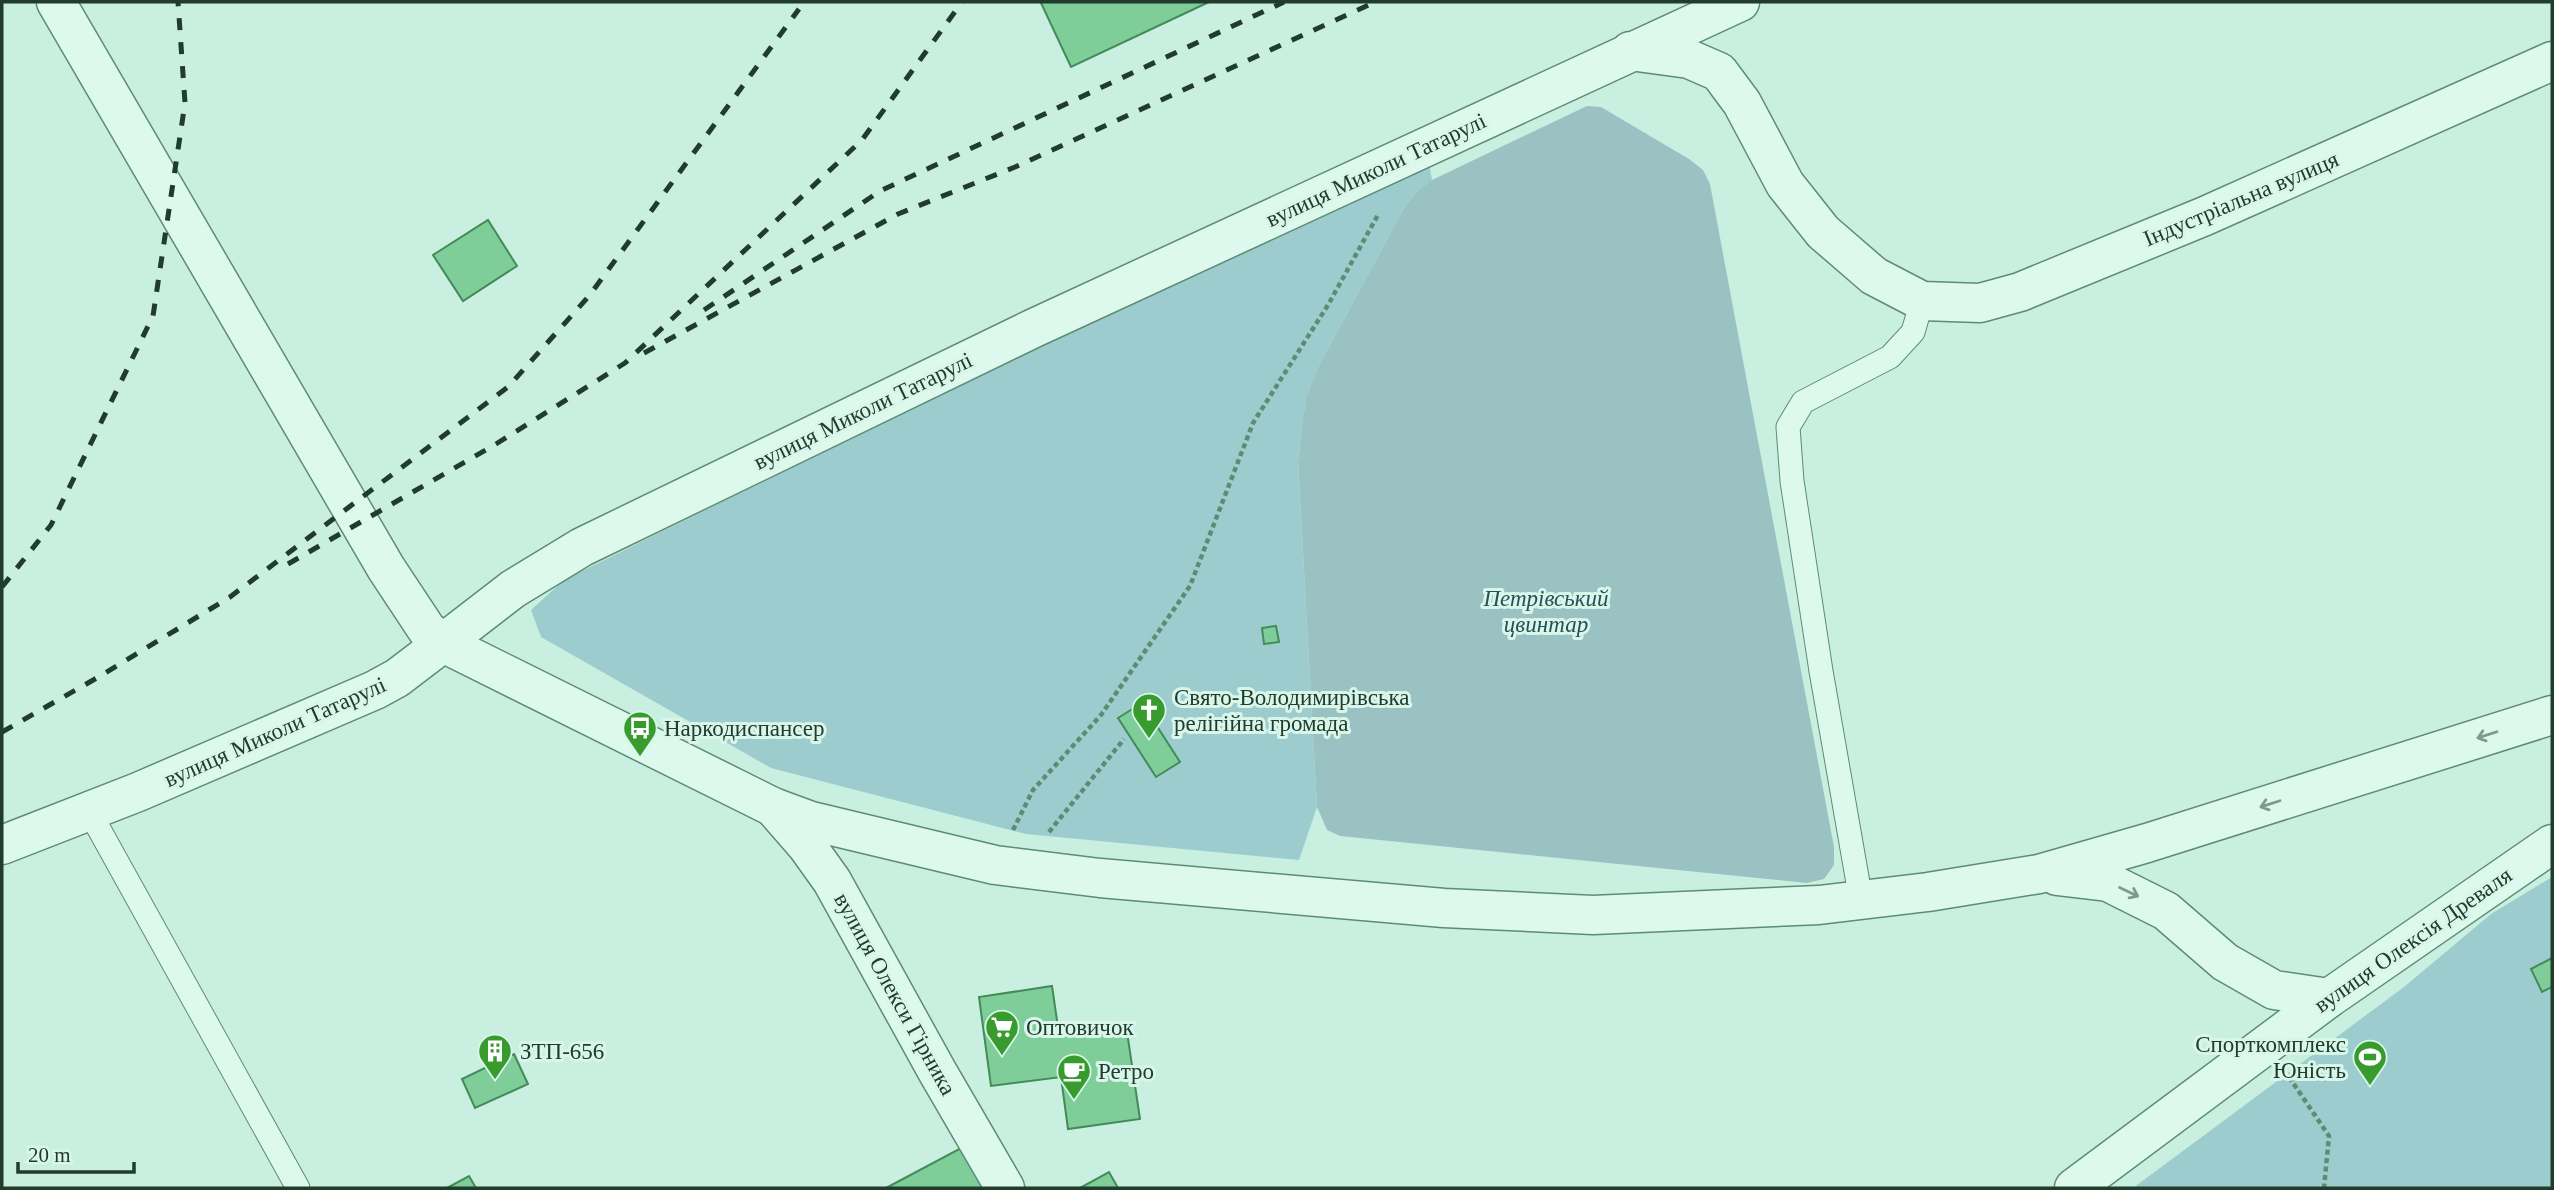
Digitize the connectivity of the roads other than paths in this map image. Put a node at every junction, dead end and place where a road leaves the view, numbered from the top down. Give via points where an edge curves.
1 (56, 2) edge
2 (1740, 2) edge
3 (1630, 51) junction
4 (2552, 61) edge
5 (1922, 301) junction
6 (443, 643) junction
7 (2552, 715) edge
8 (773, 807) junction
9 (89, 811) junction
10 (2552, 844) edge
11 (2, 845) edge
12 (2039, 874) junction
13 (1861, 900) junction
14 (2329, 998) junction
15 (298, 1188) edge
16 (1005, 1188) edge
17 (2074, 1188) edge

1 - 6 street via 386,568 427,629
2 - 3 street, вулиця Миколи Татарулі
3 - 5 street via 1689,59 1719,72 1742,103 1785,184 1823,232 1874,276
3 - 6 street, вулиця Миколи Татарулі via 1034,328 582,547 513,589
4 - 5 street, Індустріальна вулиця via 2206,216 2020,292 1980,303
5 - 13 lane via 1913,332 1890,357 1803,402 1788,428 1815,631
6 - 8 street
6 - 9 street, вулиця Миколи Татарулі via 375,690
7 -> 12 street
8 - 13 street via 811,821 1008,866 1444,908 1593,915
8 - 16 street, вулиця Олекси Гірника via 832,881
9 - 11 street, вулиця Миколи Татарулі
9 - 15 lane
10 - 14 street, вулиця Олексія Древаля
12 - 13 street
12 -> 14 street via 2108,882 2166,911 2225,962 2274,990
14 - 17 street, вулиця Олексія Древаля

